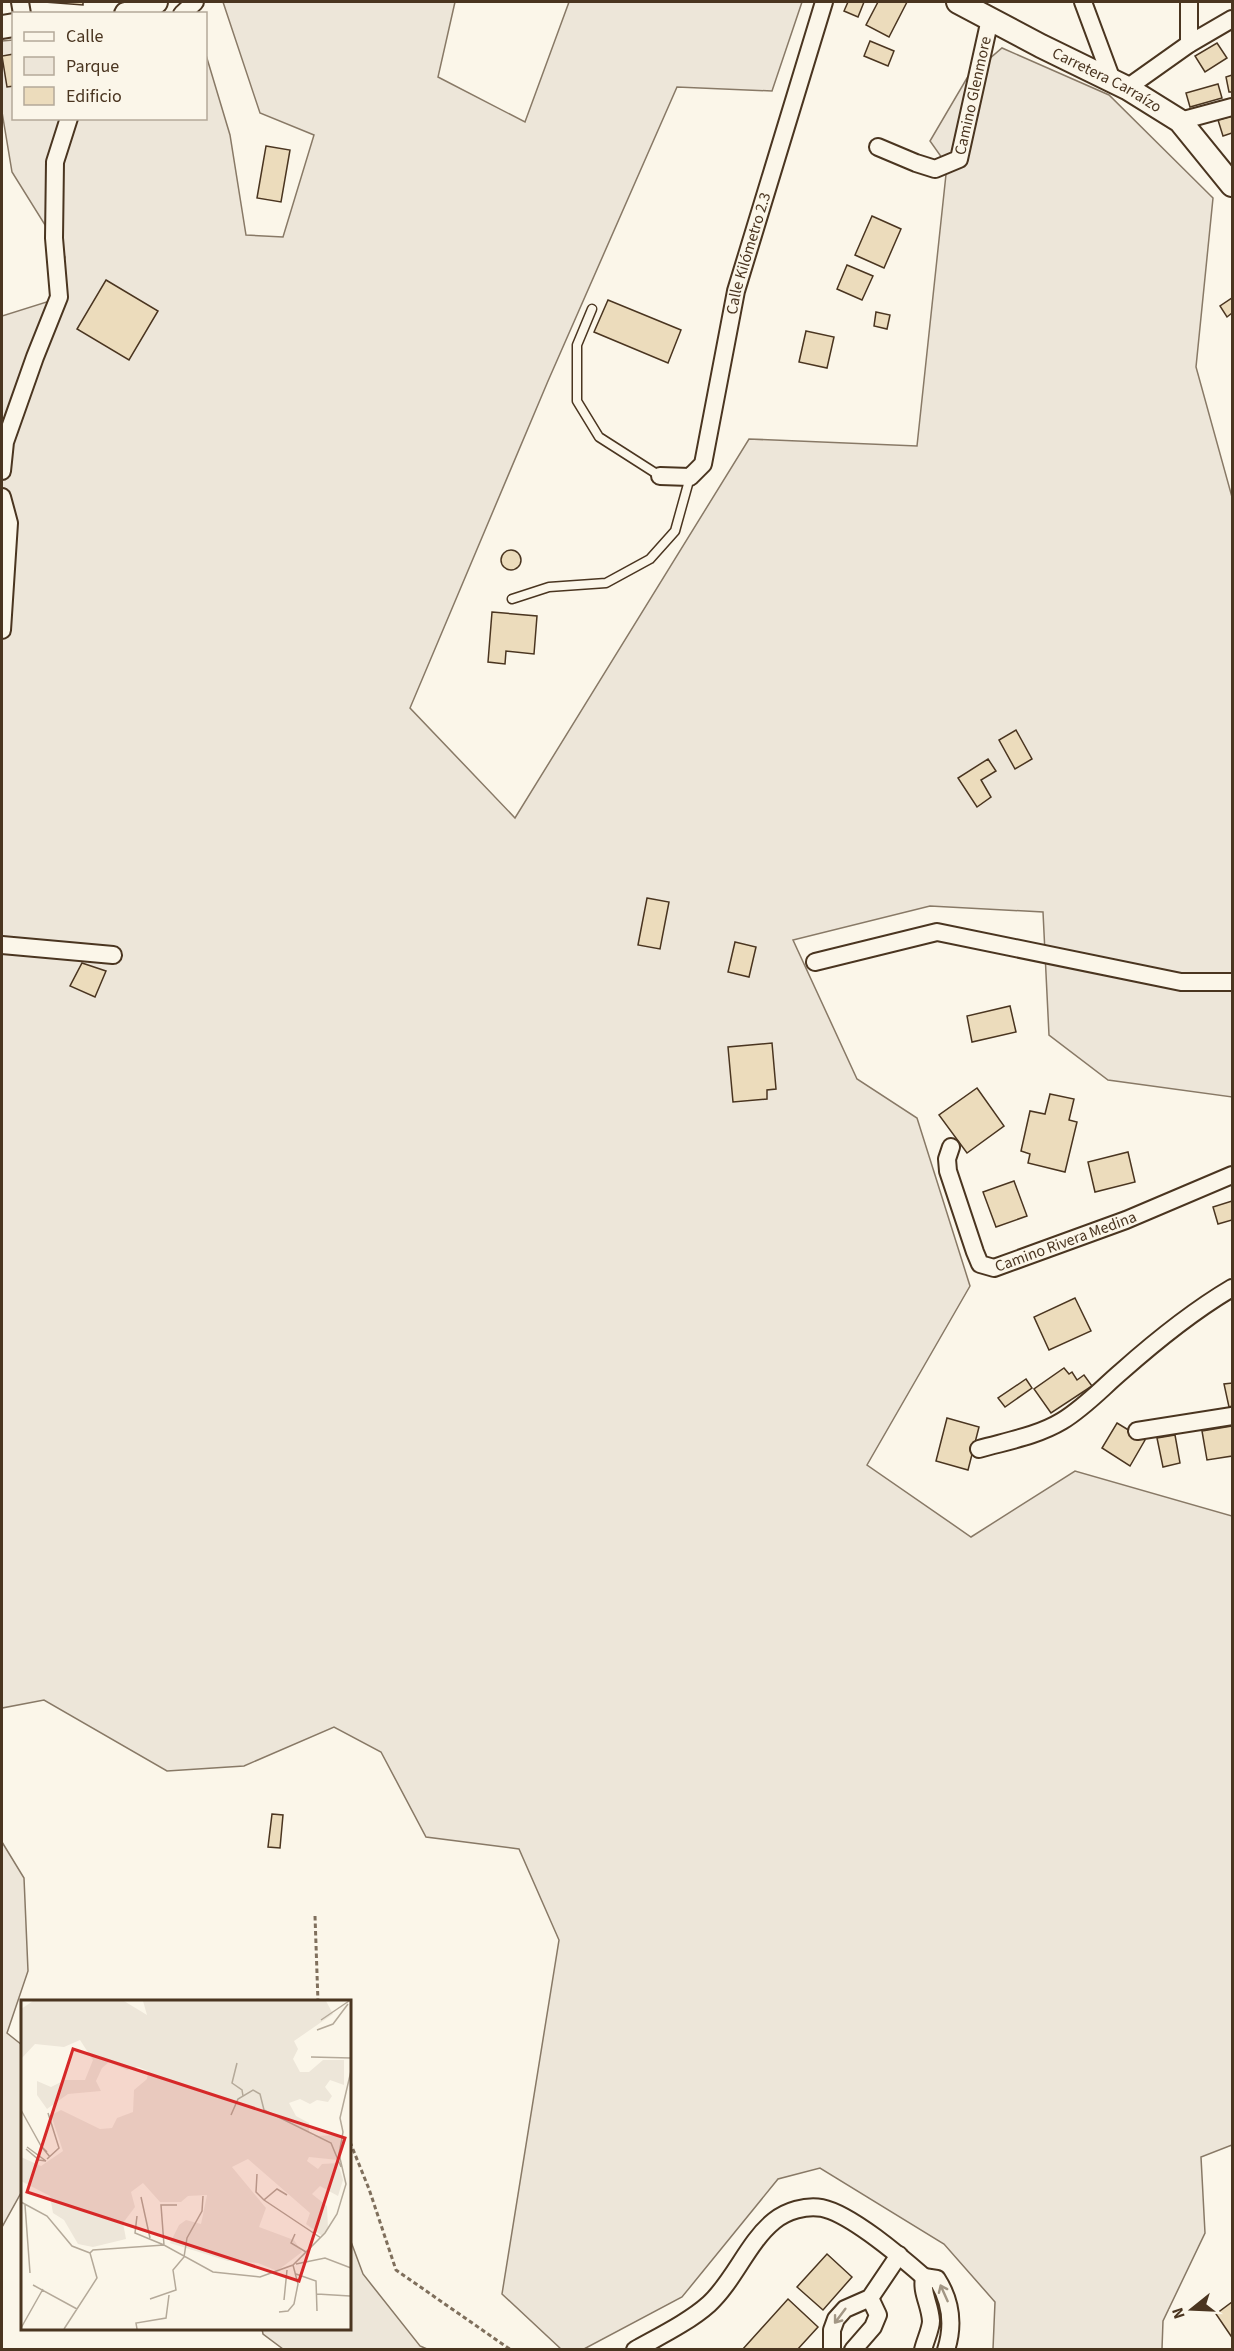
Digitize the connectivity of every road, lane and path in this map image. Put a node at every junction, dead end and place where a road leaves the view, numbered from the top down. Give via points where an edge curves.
1 (156, 2) edge
2 (824, 2) edge
3 (958, 2) edge
4 (1083, 2) edge
5 (1189, 2) edge
6 (141, 12) edge
7 (990, 19) junction
8 (1233, 19) edge
9 (1189, 44) junction
10 (1119, 84) junction
11 (1233, 107) edge
12 (68, 120) edge
13 (1180, 121) junction
14 (878, 147) dead end
15 (1233, 185) edge
16 (592, 309) dead end
17 (2, 471) edge
18 (660, 476) joint
19 (690, 477) junction
20 (2, 497) edge
21 (512, 599) dead end
22 (2, 630) edge
23 (2, 945) edge
24 (113, 955) dead end
25 (815, 962) dead end
26 (1233, 982) edge
27 (951, 1147) dead end
28 (1233, 1175) edge
29 (1233, 1288) edge
30 (1233, 1416) edge
31 (1137, 1431) dead end
32 (979, 1449) dead end
33 (315, 1916) dead end
34 (318, 2000) edge
35 (351, 2144) edge
36 (898, 2255) junction
37 (924, 2277) junction
38 (870, 2298) junction
39 (511, 2349) edge
40 (635, 2349) edge
41 (832, 2349) edge
42 (853, 2349) edge
43 (923, 2349) edge
44 (946, 2349) edge

1 - 6 street
2 - 19 street, Calle Kilómetro 2.3 via 736,291 703,465
3 - 7 street, Carretera Carraízo
4 - 10 street
5 - 9 street
7 - 10 street, Carretera Carraízo
7 - 14 street, Camino Glenmore via 959,159 935,169
8 - 9 street
9 - 10 street
10 - 13 street, Carretera Carraízo
11 - 13 street
12 - 17 street via 55,162 54,238 59,297 5,442
13 - 15 street, Carretera Carraízo
16 - 18 lane via 577,345 577,401 599,437
18 - 19 street
19 - 21 lane via 675,531 650,559 606,584 549,587
20 - 22 street via 9,523
23 - 24 street
25 - 26 street via 937,932 1181,982
27 - 28 street, Camino Rivera Medina via 948,1171 975,1252 980,1264 994,1268 1126,1220
29 - 32 street via 1184,1319 1062,1421
30 - 31 street
33 - 34 path
35 - 39 path via 396,2270
36 - 37 street
36 - 38 street
36 - 40 street via 823,2208 794,2211 774,2221 709,2304
37 - 43 street via 922,2289 931,2323
44 -> 37 street via 950,2305 937,2279
38 -> 41 street via 845,2309 836,2319
38 - 42 street via 878,2315 873,2327

